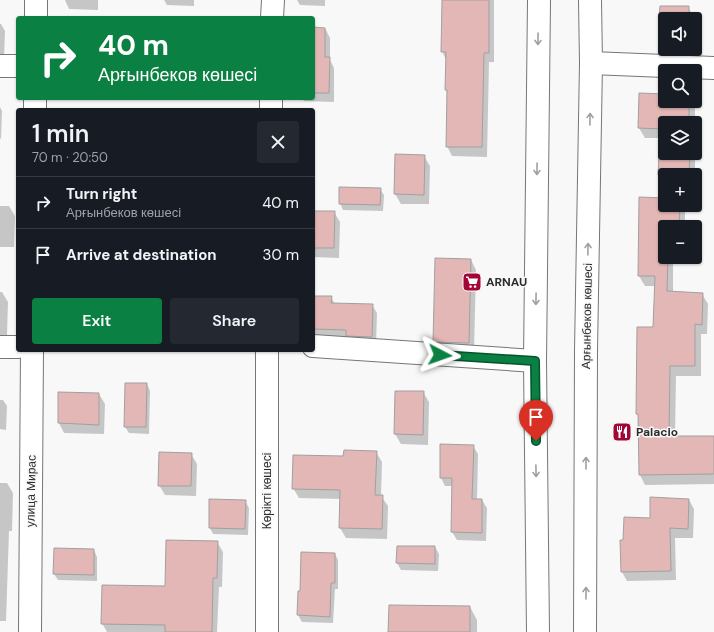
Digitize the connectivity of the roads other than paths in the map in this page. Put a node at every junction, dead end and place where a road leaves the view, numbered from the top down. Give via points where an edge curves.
1 (36, 0) edge
2 (272, 0) edge
3 (539, 0) edge
4 (590, 0) edge
5 (36, 16) edge
6 (272, 16) edge
7 (591, 63) junction
8 (0, 66) edge
9 (16, 66) edge
10 (714, 68) edge
11 (16, 346) edge
12 (315, 346) edge
13 (0, 347) edge
14 (32, 352) edge
15 (268, 352) edge
16 (535, 361) junction
17 (30, 632) edge
18 (267, 632) edge
19 (538, 632) edge
20 (585, 632) edge

1 - 5 main road
2 - 6 main road
3 -> 16 main road
4 - 7 main road, Арғынбеков көшесі
7 - 10 main road
20 -> 7 main road, Арғынбеков көшесі
8 - 9 main road
11 - 13 main road
12 - 16 main road
14 - 17 main road, улица Мирас
15 - 18 main road, Көрікті көшесі
16 -> 19 main road

